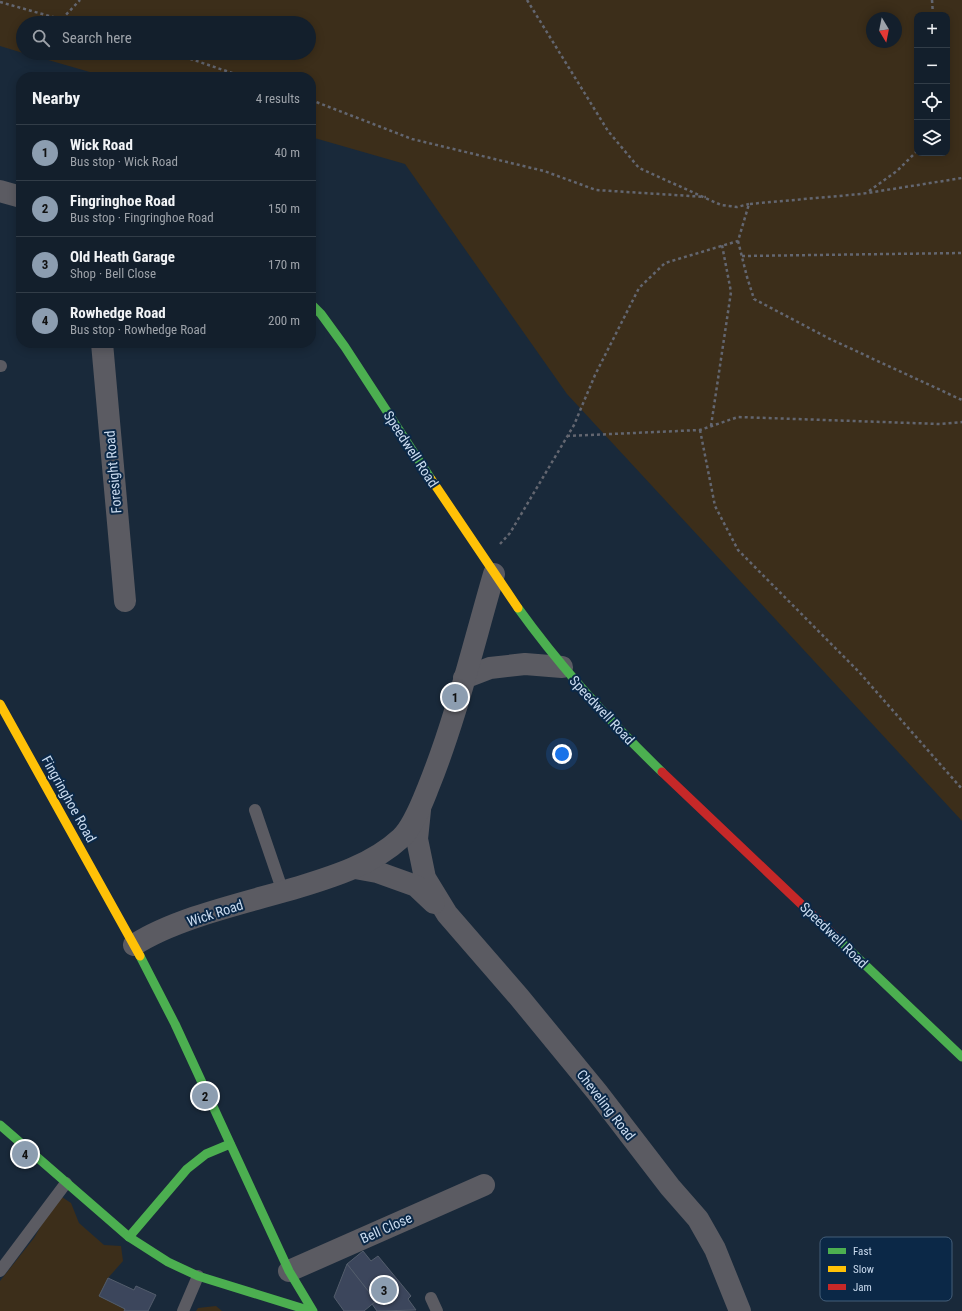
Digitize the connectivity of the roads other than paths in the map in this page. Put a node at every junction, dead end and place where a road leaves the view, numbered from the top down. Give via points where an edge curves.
1 (0, 191) edge
2 (16, 196) edge
3 (316, 310) edge
4 (102, 348) edge
5 (489, 567) junction
6 (125, 601) dead end
7 (562, 667) junction
8 (464, 678) junction
9 (0, 704) edge
10 (255, 810) dead end
11 (420, 810) junction
12 (355, 868) junction
13 (283, 892) junction
14 (447, 914) junction
15 (134, 945) junction
16 (962, 1057) edge
17 (0, 1125) edge
18 (230, 1144) junction
19 (66, 1183) junction
20 (484, 1185) dead end
21 (129, 1237) junction
22 (0, 1271) edge
23 (289, 1272) junction
24 (198, 1276) junction
25 (431, 1298) dead end
26 (183, 1311) edge
27 (312, 1311) edge
28 (437, 1311) edge
29 (740, 1311) edge

1 - 2 street
3 - 5 street, Speedwell Road via 345,347
4 - 6 street, Foresight Road
5 - 7 street, Speedwell Road
5 - 8 street, Wick Road
7 - 8 street via 525,664 490,668
7 - 16 street, Speedwell Road via 616,728
8 - 11 street, Wick Road via 445,746
9 - 15 street, Fingringhoe Road
10 - 13 lane
11 - 12 street, Wick Road via 403,837 381,854
11 - 14 street, Cheveling Road via 417,839 425,878
12 - 13 street, Wick Road
12 - 14 street, Cheveling Road via 377,872 416,886
13 - 15 street, Wick Road via 201,917 149,936
14 - 29 street, Cheveling Road via 519,996 698,1219 716,1249
15 - 18 street, Fingringhoe Road via 175,1024
17 - 19 street
18 - 21 street via 206,1154 187,1169
18 - 23 street, Fingringhoe Road
19 - 21 street
19 - 22 lane
20 - 23 street, Bell Close
21 - 24 street via 168,1262
23 - 27 street, Fingringhoe Road
24 - 26 lane
24 - 27 street
25 - 28 lane

